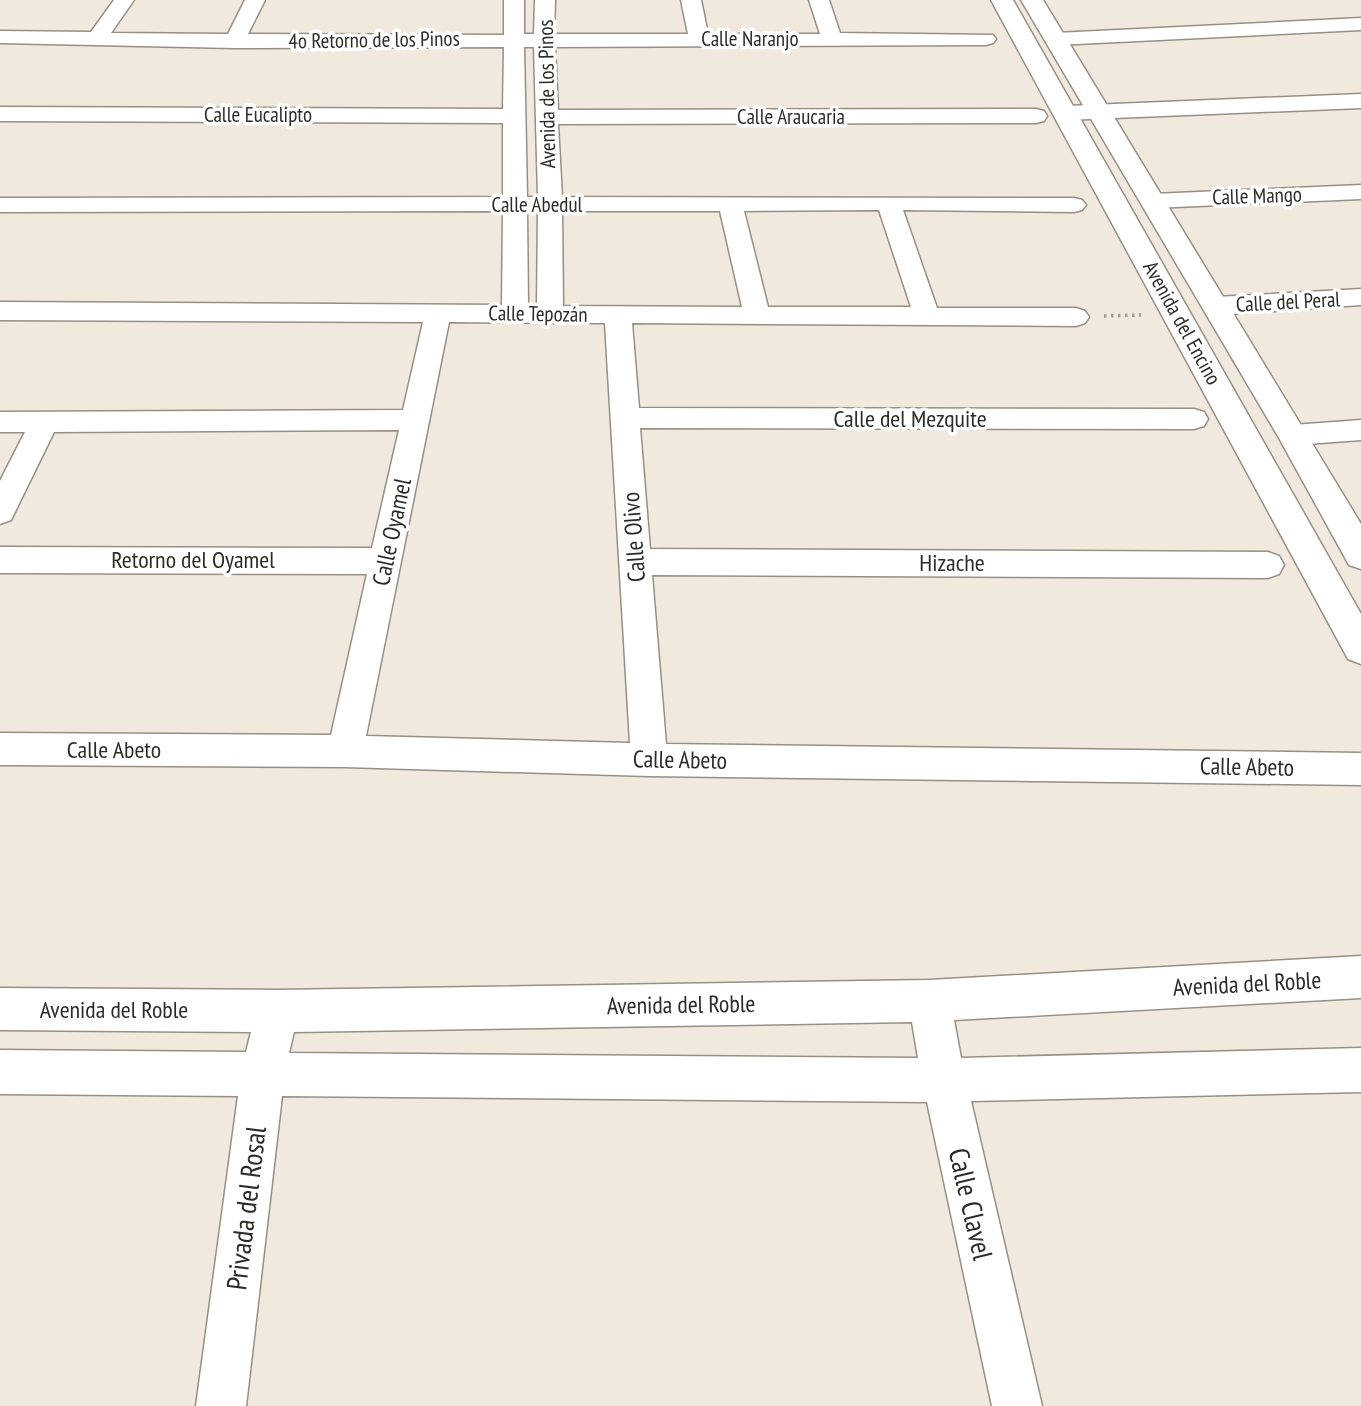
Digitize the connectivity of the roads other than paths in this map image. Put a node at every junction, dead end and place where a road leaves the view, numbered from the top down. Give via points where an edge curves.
1 (124, 0) edge
2 (255, 0) edge
3 (514, 0) edge
4 (545, 0) edge
5 (691, 0) edge
6 (819, 0) edge
7 (1002, 0) edge
8 (1032, 0) edge
9 (1278, 9) dead end
10 (1361, 24) edge
11 (1293, 27) junction
12 (0, 37) edge
13 (96, 39) junction
14 (514, 39) junction
15 (544, 39) junction
16 (832, 39) junction
17 (986, 39) dead end
18 (1056, 39) junction
19 (699, 40) junction
20 (234, 42) junction
21 (1361, 102) edge
22 (1099, 112) junction
23 (1066, 113) junction
24 (0, 114) edge
25 (515, 116) junction
26 (1036, 116) dead end
27 (546, 117) junction
28 (1361, 192) edge
29 (1153, 201) junction
30 (889, 203) junction
31 (730, 204) junction
32 (0, 205) edge
33 (516, 205) junction
34 (550, 205) junction
35 (1074, 205) dead end
36 (1361, 297) edge
37 (1216, 306) junction
38 (0, 311) edge
39 (438, 313) junction
40 (515, 314) junction
41 (550, 314) junction
42 (618, 314) junction
43 (757, 316) junction
44 (927, 317) junction
45 (1076, 317) road end
46 (626, 418) junction
47 (1194, 419) dead end
48 (416, 420) junction
49 (0, 422) edge
50 (44, 422) junction
51 (1361, 430) edge
52 (1293, 435) junction
53 (0, 512) edge
54 (1361, 555) edge
55 (0, 560) edge
56 (386, 561) junction
57 (636, 562) junction
58 (1268, 565) dead end
59 (1361, 648) edge
60 (0, 749) edge
61 (345, 751) junction
62 (649, 760) junction
63 (1361, 769) edge
64 (1361, 978) edge
65 (929, 1001) junction
66 (0, 1009) edge
67 (277, 1011) junction
68 (1361, 1070) edge
69 (0, 1072) edge
70 (263, 1074) junction
71 (944, 1080) junction
72 (221, 1406) edge
73 (1017, 1406) edge

1 - 13 street
2 - 20 street
3 - 14 street, Avenida de los Pinos
4 - 15 street, Avenida de los Pinos
5 - 19 street
6 - 16 street
7 - 23 street, Avenida del Encino
8 - 18 street, Avenida del Encino
9 - 11 street
10 - 11 street
11 - 18 street
12 - 13 street, 4o Retorno de los Pinos
13 - 20 street, 4o Retorno de los Pinos
14 - 15 street, Calle Naranjo
14 - 20 street, 4o Retorno de los Pinos
14 - 25 street, Avenida de los Pinos
15 - 19 street, Calle Naranjo
15 - 27 street, Avenida de los Pinos
16 - 17 street, Calle Naranjo
16 - 19 street, Calle Naranjo
18 - 22 street, Avenida del Encino
21 - 22 street
22 - 23 street
22 - 29 street, Avenida del Encino
23 - 59 street, Avenida del Encino
24 - 25 street, Calle Eucalipto
25 - 33 street, Avenida de los Pinos
26 - 27 street, Calle Araucaria
27 - 34 street, Avenida de los Pinos
28 - 29 street, Calle Mango
29 - 37 street, Avenida del Encino
30 - 31 street, Calle Abedul
30 - 35 street, Calle Abedul
30 - 44 street
31 - 34 street, Calle Abedul
31 - 43 street
32 - 33 street, Calle Abedul
33 - 34 street, Calle Abedul
33 - 40 street, Avenida de los Pinos
34 - 41 street, Avenida de los Pinos
36 - 37 street, Calle del Peral
37 - 52 street, Avenida del Encino
38 - 39 street, Calle Tepozán
39 - 40 street, Calle Tepozán
39 - 48 street, Calle Oyamel
40 - 41 street, Calle Tepozán
41 - 42 street, Calle Tepozán
42 - 43 street, Calle Tepozán
42 - 46 street, Calle Olivo
43 - 44 street, Calle Tepozán
44 - 45 street, Calle Tepozán
46 - 47 street, Calle del Mezquite
46 - 57 street, Calle Olivo
48 - 50 street
48 - 56 street, Calle Oyamel
49 - 50 street
50 - 53 street
51 - 52 street
52 - 54 street, Avenida del Encino
55 - 56 street, Retorno del Oyamel
56 - 61 street, Calle Oyamel
57 - 58 street, Hizache
57 - 62 street, Calle Olivo
60 - 61 street, Calle Abeto
61 - 62 street, Calle Abeto
62 - 63 street, Calle Abeto
64 - 65 street, Avenida del Roble
65 - 67 street, Avenida del Roble
65 - 71 street, Calle Clavel
66 - 67 street, Avenida del Roble
67 - 70 street, Privada del Rosal
68 - 71 street
69 - 70 street
70 - 71 street
70 - 72 street, Privada del Rosal
71 - 73 street, Calle Clavel

